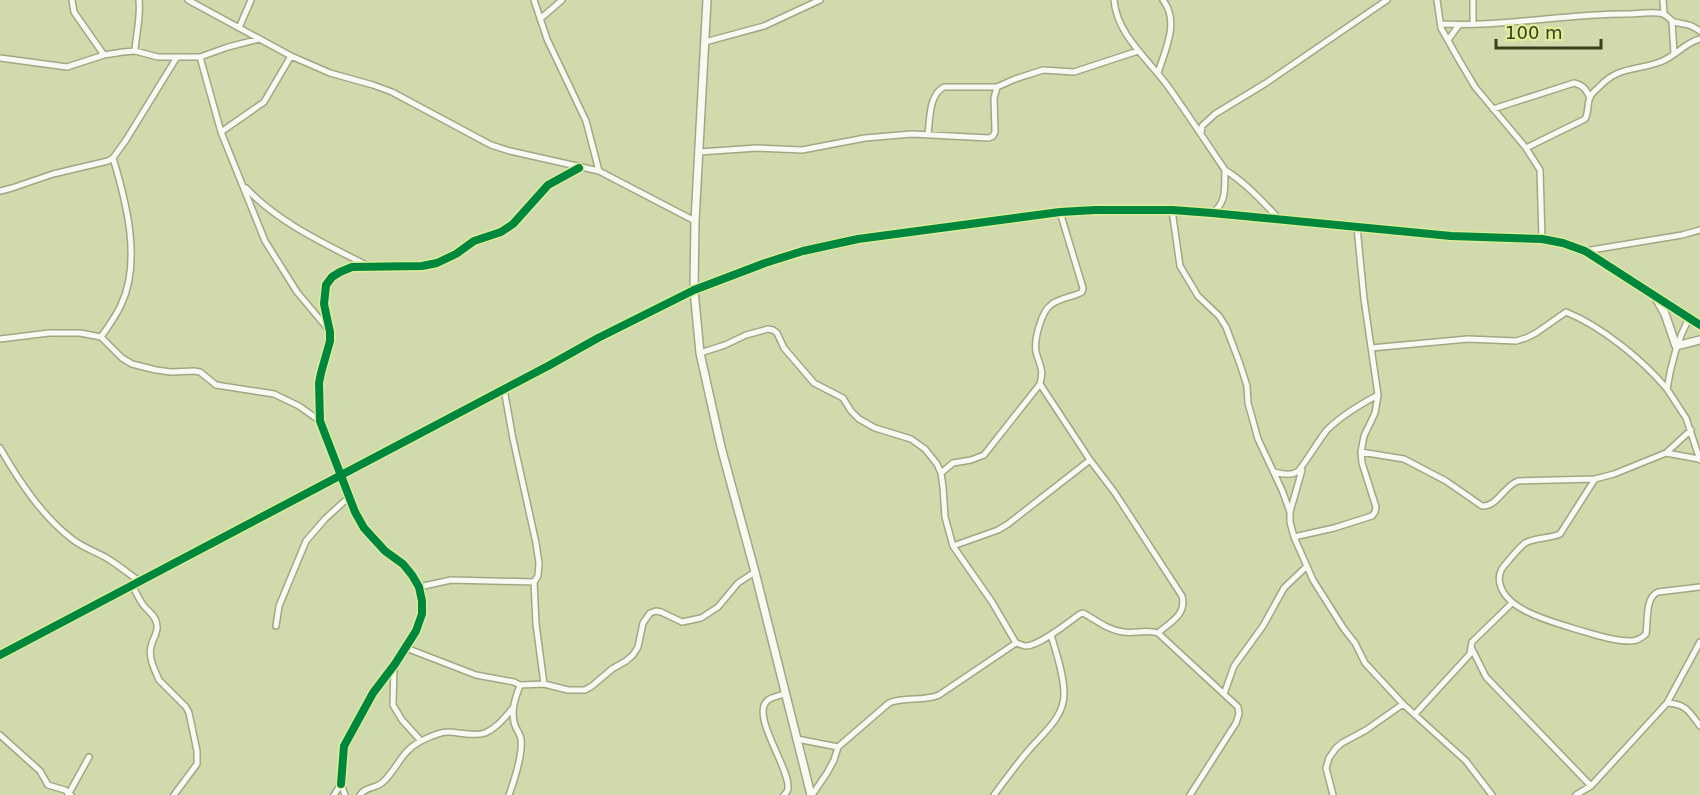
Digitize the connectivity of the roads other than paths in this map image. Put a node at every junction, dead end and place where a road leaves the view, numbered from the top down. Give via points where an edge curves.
1 (72, 0) edge
2 (139, 0) edge
3 (188, 0) edge
4 (251, 0) edge
5 (534, 0) edge
6 (562, 0) edge
7 (707, 0) edge
8 (820, 0) edge
9 (1114, 0) edge
10 (1162, 0) edge
11 (1387, 0) edge
12 (1437, 0) edge
13 (1473, 0) edge
14 (1663, 0) edge
15 (1664, 14) junction
16 (540, 19) junction
17 (1672, 21) junction
18 (1441, 24) junction
19 (1473, 24) junction
20 (1460, 25) junction
21 (239, 28) junction
22 (1700, 31) edge
23 (259, 39) junction
24 (1700, 39) edge
25 (1448, 40) junction
26 (705, 42) junction
27 (135, 51) junction
28 (1138, 51) junction
29 (1674, 54) junction
30 (104, 55) junction
31 (291, 56) junction
32 (177, 57) junction
33 (200, 57) junction
34 (0, 58) edge
35 (1158, 73) junction
36 (998, 87) junction
37 (1590, 98) junction
38 (1493, 109) junction
39 (221, 132) junction
40 (928, 134) junction
41 (1201, 134) junction
42 (1526, 148) junction
43 (699, 152) junction
44 (113, 158) junction
45 (579, 168) junction
46 (1225, 170) junction
47 (599, 171) junction
48 (243, 184) junction
49 (0, 191) edge
50 (1172, 210) junction
51 (1060, 212) junction
52 (1212, 213) junction
53 (695, 220) junction
54 (1280, 220) junction
55 (1357, 227) junction
56 (1700, 230) edge
57 (1542, 238) junction
58 (1585, 251) junction
59 (367, 266) junction
60 (694, 290) junction
61 (1654, 296) junction
62 (1689, 318) junction
63 (1700, 325) edge
64 (330, 332) junction
65 (101, 337) junction
66 (0, 339) edge
67 (1700, 340) edge
68 (1676, 346) junction
69 (1371, 348) junction
70 (700, 353) junction
71 (1040, 384) junction
72 (1667, 388) junction
73 (504, 389) junction
74 (1377, 395) junction
75 (320, 421) junction
76 (1690, 430) junction
77 (0, 448) edge
78 (1361, 452) junction
79 (1666, 453) junction
80 (1090, 460) junction
81 (1700, 460) edge
82 (1302, 468) junction
83 (1274, 472) junction
84 (941, 473) junction
85 (341, 475) junction
86 (1595, 479) junction
87 (349, 497) junction
88 (1290, 512) junction
89 (1294, 537) junction
90 (953, 546) junction
91 (1307, 566) junction
92 (755, 572) junction
93 (140, 581) junction
94 (534, 582) junction
95 (132, 585) junction
96 (419, 587) junction
97 (1700, 587) edge
98 (1512, 603) junction
99 (276, 626) dead end
100 (1158, 633) junction
101 (1051, 635) junction
102 (1700, 642) edge
103 (1017, 643) junction
104 (1471, 647) junction
105 (406, 648) junction
106 (0, 655) edge
107 (395, 664) junction
108 (544, 684) junction
109 (520, 685) junction
110 (784, 694) junction
111 (1224, 694) junction
112 (1403, 704) junction
113 (1667, 704) junction
114 (513, 708) junction
115 (1415, 714) junction
116 (1700, 726) edge
117 (0, 735) edge
118 (797, 740) junction
119 (422, 741) junction
120 (838, 747) junction
121 (89, 757) dead end
122 (341, 784) junction
123 (1591, 786) junction
124 (69, 794) edge
125 (174, 795) edge
126 (334, 795) edge
127 (345, 795) edge
128 (360, 795) edge
129 (509, 795) edge
130 (784, 795) edge
131 (812, 795) edge
132 (993, 795) edge
133 (1190, 795) edge
134 (1333, 795) edge
135 (1492, 795) edge
136 (1576, 795) edge

1 - 30 street via 74,12
2 - 27 street
3 - 21 street
4 - 21 street
5 - 16 street
6 - 16 street
7 - 26 street
8 - 26 street via 764,26
9 - 28 street via 1118,18
10 - 35 street via 1170,14 1171,32
11 - 41 street via 1215,114 1202,126
12 - 18 street
13 - 19 street
14 - 15 street
15 - 17 street
15 - 19 street via 1602,14
16 - 47 street via 586,122
17 - 22 street
17 - 29 street
18 - 20 street
18 - 25 street
19 - 20 street
20 - 25 street
21 - 23 street
23 - 31 street
23 - 33 street
24 - 29 street
25 - 38 street via 1475,87
26 - 43 street
27 - 30 street
27 - 32 street
28 - 35 street
28 - 36 street via 1074,72 1043,70
29 - 37 street via 1661,62 1615,74
30 - 34 street via 67,67
31 - 39 street via 264,102
31 - 45 street via 392,92 491,145
32 - 33 street
32 - 44 street
33 - 39 street
35 - 41 street
36 - 40 street via 939,90 935,93
36 - 40 street via 993,136
37 - 38 street via 1585,88 1574,83
37 - 42 street via 1585,119
38 - 42 street
39 - 48 street
40 - 43 street via 865,138 802,150
41 - 46 street
42 - 57 street via 1541,174
43 - 53 street
44 - 49 street
44 - 65 street via 129,219 129,281 121,306
45 - 47 street
45 - 59 street via 548,185 513,224 437,263
46 - 52 street via 1222,202
46 - 54 street
47 - 53 street
48 - 59 street via 288,223
48 - 64 street via 278,264
50 - 51 street
50 - 52 street
50 - 83 street via 1180,266 1198,296 1226,327 1247,386 1253,423
51 - 60 street via 832,244 765,263
51 - 71 street via 1083,288 1082,292 1052,304 1041,322 1036,334 1036,352 1043,371
52 - 54 street
53 - 60 street
54 - 55 street
55 - 57 street via 1451,236
55 - 69 street
56 - 58 street
57 - 58 street
58 - 61 street
59 - 64 street via 340,272 326,285 324,304
60 - 70 street
60 - 73 street
61 - 62 street
61 - 68 street
62 - 63 street
62 - 68 street
64 - 75 street via 319,383
65 - 66 street via 49,333
65 - 75 street via 132,364 171,372 200,372 220,386 274,394
67 - 68 street
68 - 72 street
69 - 72 street via 1468,339 1516,341 1536,333 1566,312 1618,343
69 - 74 street
70 - 84 street via 746,335 773,330 814,383 843,398 859,419 911,439 925,449
70 - 92 street
71 - 80 street
71 - 84 street via 984,455 953,463
72 - 76 street
73 - 85 street
73 - 94 street via 538,553 538,576
74 - 78 street
74 - 82 street via 1357,405 1327,430
75 - 85 street
76 - 79 street
76 - 81 street
77 - 93 street via 38,505 61,530
78 - 86 street via 1404,459 1482,506 1493,503 1518,481
78 - 89 street via 1376,507 1372,516
79 - 81 street
79 - 86 street
80 - 90 street via 1008,524
80 - 100 street via 1182,596 1182,612
82 - 83 street via 1297,473
82 - 88 street
83 - 88 street
84 - 90 street via 945,517
85 - 87 street
85 - 93 street
86 - 98 street via 1560,534 1525,543 1500,571 1501,588
87 - 96 street via 364,528 385,551 404,564
87 - 99 street via 306,541 279,606
88 - 89 street
89 - 91 street
90 - 103 street
91 - 111 street via 1284,588 1234,666
91 - 112 street via 1365,663
92 - 108 street via 738,583 718,608 701,618 682,622 661,612 650,614 643,623 633,656 585,690
92 - 110 street
93 - 95 street
94 - 96 street via 451,580
94 - 108 street
95 - 106 street
95 - 125 street via 156,621 150,651 157,676 192,718 196,764
96 - 105 street via 422,614
97 - 98 street via 1653,594 1646,634 1631,641 1547,620
98 - 104 street
100 - 101 street via 1106,627 1083,613
100 - 111 street
101 - 103 street via 1027,646
101 - 132 street via 1064,694 1060,710
102 - 113 street
103 - 120 street via 939,695 889,703
104 - 115 street via 1470,654
104 - 123 street via 1486,676
105 - 107 street
105 - 109 street via 476,675
107 - 119 street via 393,705
107 - 122 street via 373,693 344,746
108 - 109 street
109 - 114 street
110 - 118 street
110 - 130 street via 765,703 764,720 788,785
111 - 133 street via 1238,707 1238,718
112 - 115 street
112 - 134 street via 1336,748 1326,768
113 - 116 street via 1682,706
113 - 123 street
114 - 119 street via 487,732 446,732
114 - 129 street via 521,743
115 - 135 street via 1466,761
117 - 124 street via 40,771 48,785
118 - 120 street
118 - 131 street
119 - 128 street via 406,751 383,782 366,788
120 - 131 street
121 - 124 street
122 - 126 street
122 - 127 street
123 - 136 street

